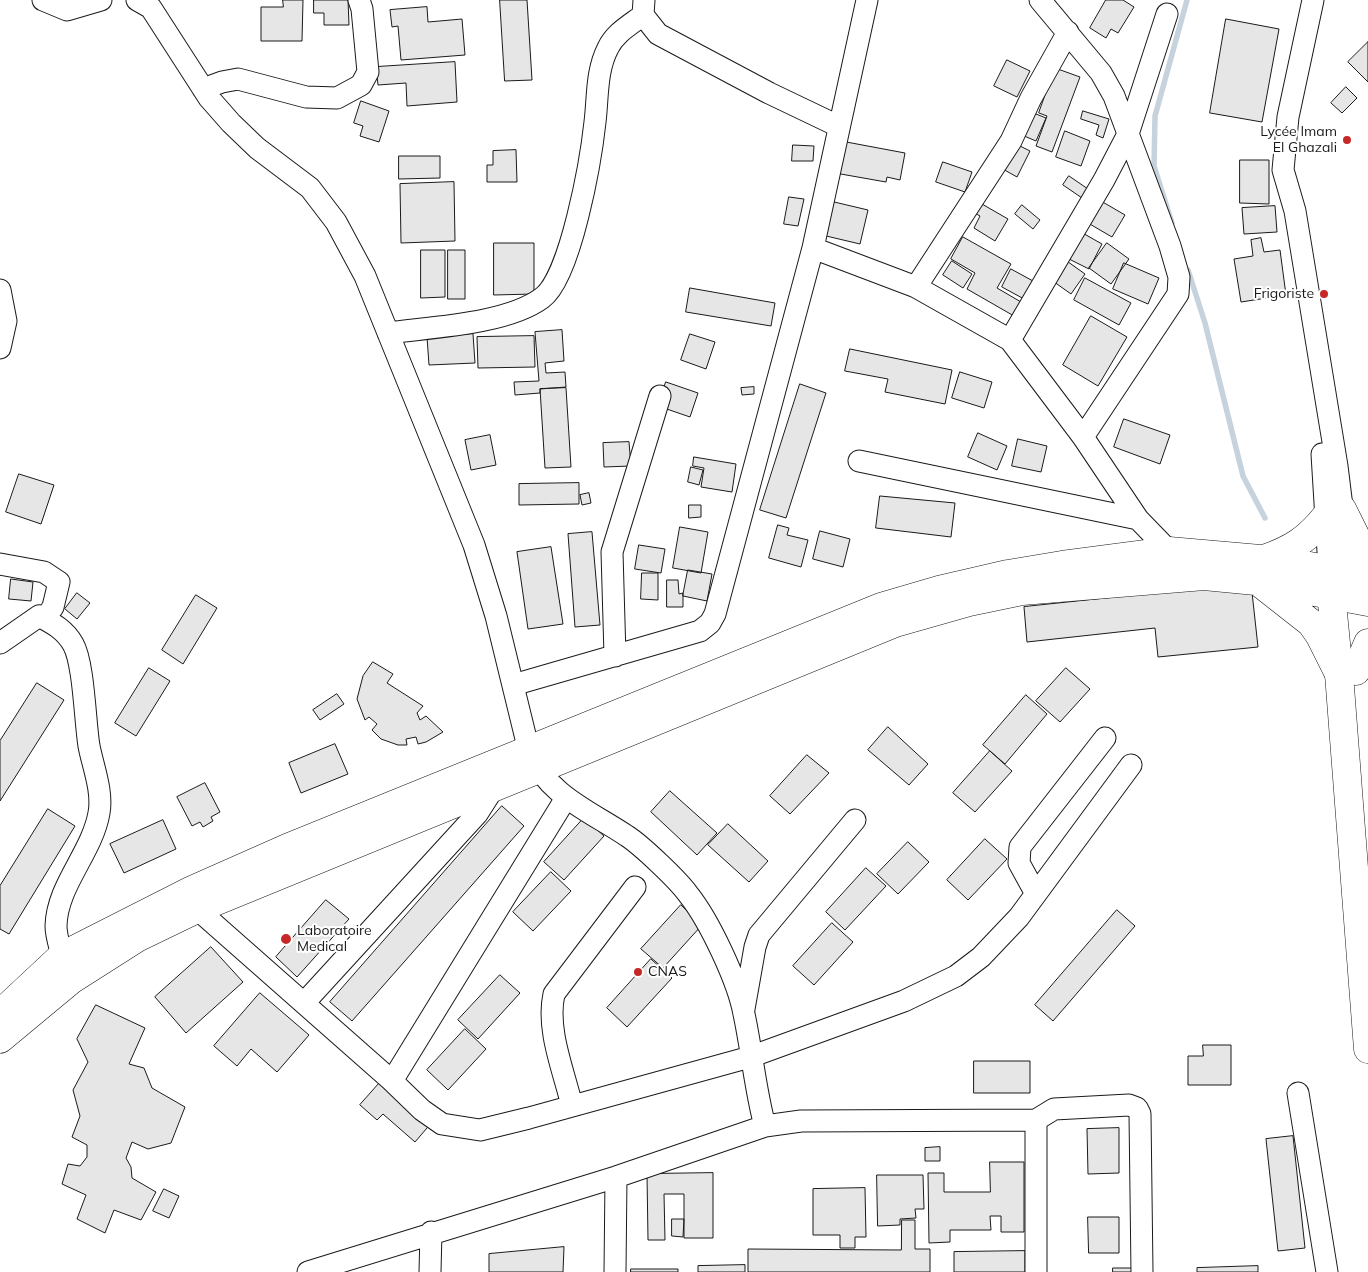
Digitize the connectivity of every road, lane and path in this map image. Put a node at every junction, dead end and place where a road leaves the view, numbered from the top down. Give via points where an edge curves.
1 (43, 0) edge
2 (101, 0) edge
3 (138, 0) edge
4 (359, 0) edge
5 (867, 0) edge
6 (1040, 0) edge
7 (1313, 0) edge
8 (644, 8) edge
9 (1167, 14) dead end
10 (1068, 32) junction
11 (203, 89) junction
12 (838, 126) junction
13 (1128, 134) junction
14 (813, 248) junction
15 (916, 286) junction
16 (0, 290) edge
17 (388, 333) junction
18 (1010, 340) junction
19 (0, 348) edge
20 (660, 396) dead end
21 (1083, 437) junction
22 (859, 461) dead end
23 (1334, 512) junction
24 (1138, 519) junction
25 (1169, 551) junction
26 (1368, 551) edge
27 (0, 564) edge
28 (1260, 570) junction
29 (1349, 585) edge
30 (39, 616) junction
31 (0, 643) edge
32 (1368, 643) edge
33 (615, 656) junction
34 (1348, 672) junction
35 (513, 686) junction
36 (1105, 738) dead end
37 (532, 760) junction
38 (1131, 765) dead end
39 (493, 789) junction
40 (566, 798) junction
41 (855, 820) dead end
42 (1368, 842) edge
43 (635, 887) dead end
44 (1036, 894) junction
45 (197, 909) junction
46 (62, 956) junction
47 (304, 1003) junction
48 (744, 1012) junction
49 (0, 1014) edge
50 (0, 1039) edge
51 (1368, 1049) edge
52 (750, 1056) junction
53 (392, 1080) junction
54 (1298, 1093) dead end
55 (572, 1106) junction
56 (1036, 1120) junction
57 (765, 1126) junction
58 (616, 1177) junction
59 (431, 1232) junction
60 (308, 1272) edge
61 (430, 1272) edge
62 (615, 1272) edge
63 (1036, 1272) edge
64 (1142, 1272) edge
65 (1328, 1272) edge

1 - 2 street via 67,10
3 - 11 street via 151,8
4 - 11 street via 368,72 361,85 337,98 306,96 238,79
5 - 12 street
6 - 10 street
7 - 23 street via 1288,117 1283,170 1295,211 1320,371 1322,456
8 - 12 street via 658,34
8 - 17 street via 608,46 601,64 588,172 562,267 544,298 494,318
9 - 13 street
10 - 13 street via 1101,73 1114,96
10 - 15 street via 1010,141
11 - 17 street via 231,123 258,148 310,188 336,222 365,276
12 - 14 street
13 - 18 street
13 - 21 street via 1170,246 1179,277 1178,294
14 - 15 street
14 - 33 street via 715,614 700,631
15 - 18 street
16 - 19 street via 6,321
17 - 35 street via 474,545
18 - 21 street
20 - 33 street via 612,552
21 - 24 street
22 - 24 street
23 - 26 main road
23 - 28 main road via 1312,534
23 - 29 street
24 - 25 street
25 - 28 main road
25 - 37 main road via 1008,574 881,607
27 - 30 street via 44,572 60,582 53,607 46,617
28 - 29 main road
28 - 34 main road via 1311,623
28 - 37 main road via 1022,591 969,602 895,623
29 - 34 main road
30 - 31 street
30 - 46 street via 60,627 74,646 98,788 99,812 94,833 60,903 56,928
32 - 34 main road
33 - 35 street
34 - 42 main road
34 - 51 main road
35 - 37 street
36 - 44 street via 1020,847 1019,863
37 - 39 main road
37 - 40 street
37 - 46 main road via 287,848 192,890
38 - 44 street
39 - 45 main road
39 - 47 street via 476,814
40 - 48 street via 629,837 687,893 710,928
40 - 53 street
41 - 48 street via 759,936
43 - 55 street via 554,994 552,1023
44 - 52 street via 981,957 956,976 904,1001
45 - 47 street
45 - 50 main road via 138,938 71,980
46 - 49 main road
47 - 53 street
48 - 52 street
52 - 55 street
52 - 57 street
53 - 55 street via 422,1110 442,1124 480,1130
54 - 65 street
56 - 57 street via 801,1121
56 - 63 street
56 - 64 street via 1054,1109 1129,1105 1137,1108 1140,1114
57 - 58 street
58 - 59 street
58 - 62 street
59 - 60 street
59 - 61 street

